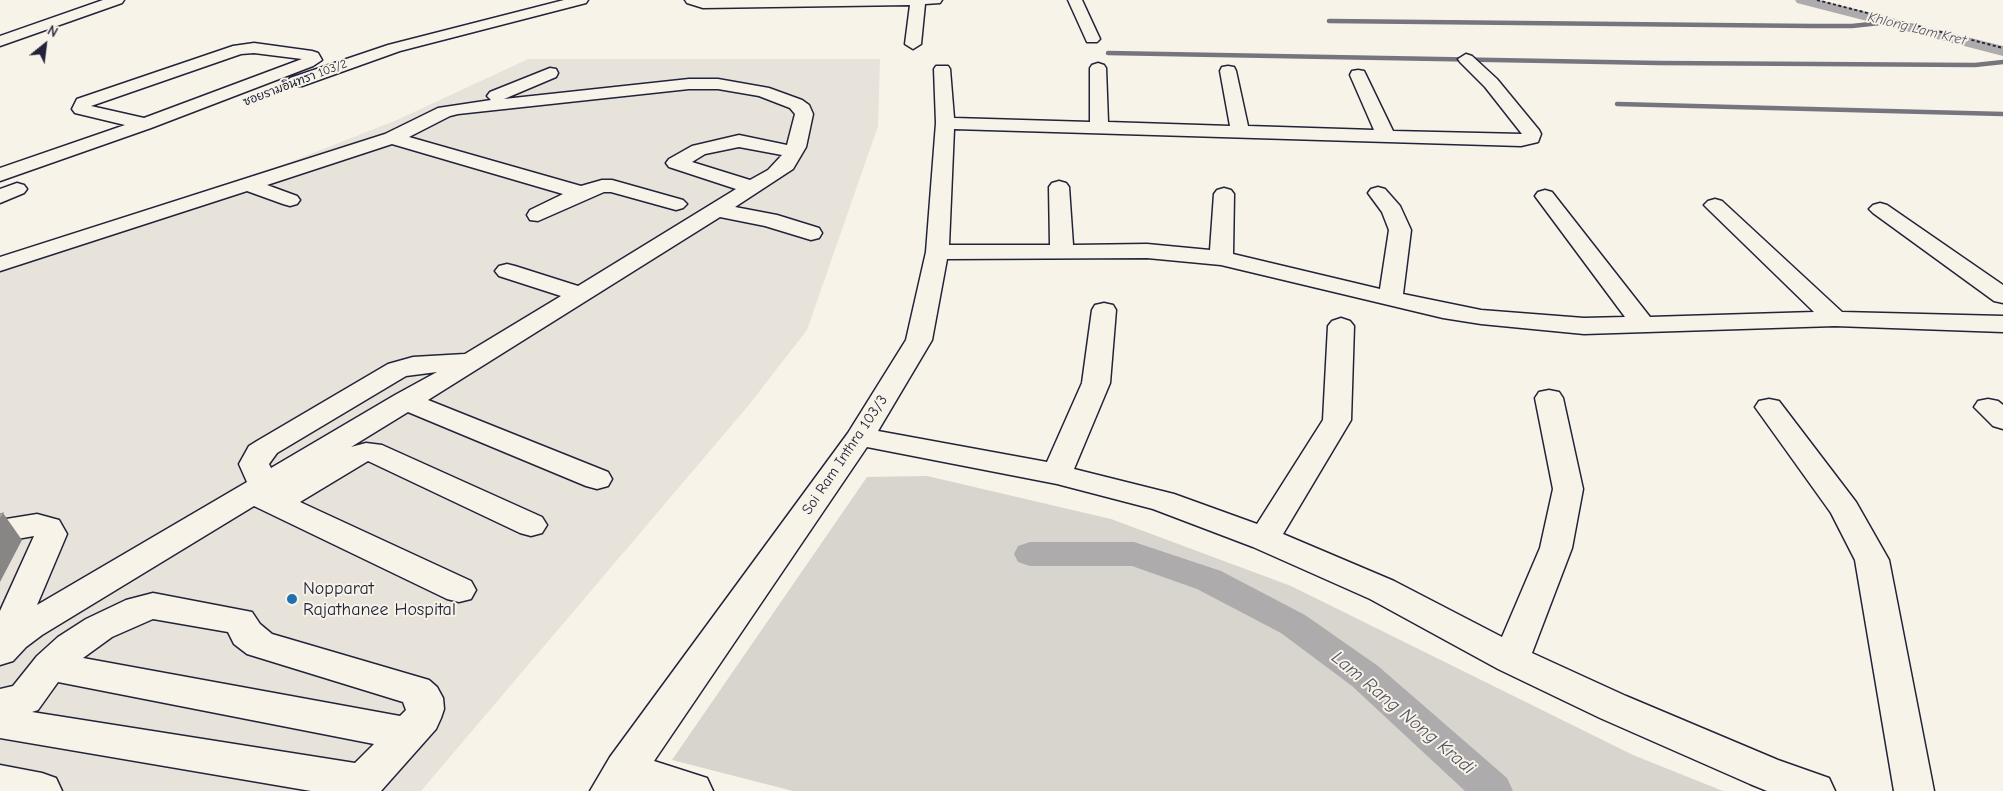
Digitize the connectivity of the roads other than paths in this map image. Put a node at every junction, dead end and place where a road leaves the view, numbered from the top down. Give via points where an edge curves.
1 (117, 0) edge
2 (581, 0) edge
3 (692, 0) edge
4 (918, 0) edge
5 (935, 0) edge
6 (1075, 0) edge
7 (1092, 39) dead end
8 (0, 41) edge
9 (914, 44) dead end
10 (1466, 59) dead end
11 (1098, 68) dead end
12 (942, 69) dead end
13 (1228, 70) dead end
14 (550, 73) dead end
15 (1358, 75) dead end
16 (469, 107) junction
17 (945, 123) junction
18 (145, 124) junction
19 (1100, 127) junction
20 (1240, 130) junction
21 (1386, 136) junction
22 (392, 138) junction
23 (794, 152) junction
24 (90, 161) dead end
25 (0, 175) edge
26 (248, 185) junction
27 (750, 187) junction
28 (1059, 187) dead end
29 (581, 193) junction
30 (1378, 193) dead end
31 (1224, 194) dead end
32 (1545, 196) dead end
33 (290, 200) dead end
34 (676, 204) dead end
35 (1715, 205) dead end
36 (1880, 209) dead end
37 (714, 210) junction
38 (538, 215) dead end
39 (811, 233) dead end
40 (937, 252) junction
41 (1062, 252) junction
42 (1220, 258) junction
43 (0, 264) edge
44 (507, 271) dead end
45 (579, 294) junction
46 (2003, 296) edge
47 (1390, 299) junction
48 (1104, 310) dead end
49 (1835, 319) junction
50 (1643, 324) junction
51 (2003, 324) edge
52 (1341, 326) dead end
53 (471, 362) junction
54 (1549, 398) dead end
55 (405, 401) junction
56 (1769, 407) dead end
57 (860, 437) junction
58 (1057, 474) junction
59 (597, 479) dead end
60 (264, 494) junction
61 (531, 525) dead end
62 (0, 531) edge
63 (1264, 539) junction
64 (459, 590) dead end
65 (0, 650) edge
66 (1511, 659) junction
67 (50, 666) junction
68 (7, 713) edge
69 (408, 734) junction
70 (617, 780) edge
71 (0, 783) edge
72 (358, 787) edge
73 (42, 791) edge
74 (693, 791) edge
75 (1815, 791) edge
76 (1914, 791) edge

1 - 8 street
2 - 24 street, ซอยรามอินทรา 103/2 via 358,59
3 - 4 street via 708,4
4 - 5 street
4 - 9 street
6 - 7 street
10 - 21 street via 1491,83 1532,134 1530,138
11 - 19 street
12 - 17 street, Soi Ram Inthra 103/3
13 - 20 street
14 - 16 street
15 - 21 street
16 - 22 street via 444,112
16 - 23 street via 689,84 734,86 775,95 803,109
17 - 19 street
17 - 40 street, Soi Ram Inthra 103/3
18 - 18 street via 81,109 80,106 239,49 312,56 314,60
18 - 25 street
19 - 20 street
20 - 21 street
22 - 26 street
22 - 29 street
23 - 27 street via 781,170
23 - 27 street via 739,141 699,150 676,164
26 - 33 street
26 - 43 street
27 - 37 street
28 - 41 street
29 - 34 street via 612,186
29 - 38 street
30 - 47 street via 1392,211 1400,230
31 - 42 street
32 - 50 street
35 - 49 street
36 - 46 street
37 - 39 street via 769,220
37 - 45 street
40 - 41 street
40 - 57 street, Soi Ram Inthra 103/3 via 920,340
41 - 42 street via 1147,250
42 - 47 street
44 - 45 street
45 - 53 street
47 - 50 street via 1481,317 1584,326
48 - 58 street via 1096,383
49 - 50 street
49 - 51 street
52 - 63 street via 1337,420
53 - 55 street
53 - 60 street via 412,365 397,370 267,447 259,453 254,464
54 - 66 street via 1568,489 1556,548
55 - 59 street
55 - 60 street
56 - 76 street via 1845,509 1872,560
57 - 58 street
57 - 70 street, Soi Ram Inthra 103/3
58 - 63 street via 1163,500
60 - 61 street via 356,455 372,452
60 - 64 street
60 - 65 street via 30,626
62 - 65 street via 38,525 48,528 51,534
63 - 66 street via 1382,590
66 - 75 street via 1613,708
67 - 68 street
67 - 69 street
67 - 69 street via 82,639 138,609 153,606 240,621 247,634 260,644 420,693 425,702 424,713
68 - 72 street
69 - 72 street
70 - 74 street
71 - 73 street

